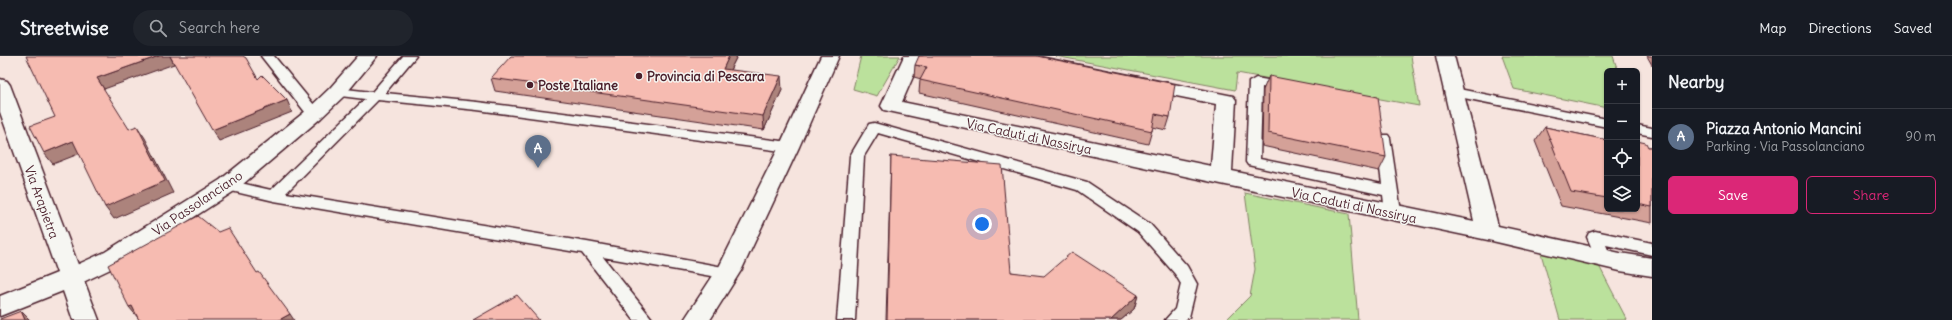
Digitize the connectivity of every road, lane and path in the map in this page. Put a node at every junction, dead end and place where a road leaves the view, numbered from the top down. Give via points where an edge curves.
1 (267, 56) edge
2 (368, 56) edge
3 (410, 56) edge
4 (830, 56) edge
5 (914, 56) edge
6 (1007, 56) edge
7 (1445, 56) edge
8 (0, 84) edge
9 (1302, 90) edge
10 (337, 92) junction
11 (1454, 92) junction
12 (376, 96) junction
13 (314, 114) junction
14 (1380, 121) edge
15 (1604, 121) edge
16 (1640, 130) edge
17 (1652, 132) edge
18 (789, 147) junction
19 (1221, 177) junction
20 (228, 185) junction
21 (274, 196) junction
22 (1392, 202) junction
23 (1488, 232) junction
24 (587, 248) junction
25 (1652, 249) edge
26 (1604, 259) junction
27 (1652, 267) edge
28 (728, 273) junction
29 (70, 278) junction
30 (0, 306) edge
31 (86, 320) edge
32 (644, 320) edge
33 (697, 320) edge
34 (846, 320) edge
35 (1174, 320) edge

1 - 13 lane
2 - 10 street, Via Passolanciano
3 - 12 lane
4 - 18 street
5 - 19 street, Via Caduti di Nassirya via 891,106
6 - 19 street via 1226,100
7 - 11 street
8 - 29 street, Via Arapietra
9 - 22 lane via 1256,82 1253,162
10 - 12 lane
10 - 13 street, Via Passolanciano
11 - 15 lane
11 - 23 street
12 - 18 lane via 477,106
12 - 21 lane
13 - 20 street, Via Passolanciano
14 - 22 lane
16 - 17 lane
18 - 28 street
19 - 22 street, Via Caduti di Nassirya
20 - 21 lane
20 - 29 street, Via Passolanciano via 113,258
21 - 24 lane
22 - 23 street, Via Caduti di Nassirya
23 - 26 street, Via Caduti di Nassirya
24 - 28 lane
24 - 32 lane
25 - 26 lane via 1595,237
26 - 27 street, Via Caduti di Nassirya
28 - 33 street
29 - 30 street, Via Passolanciano
29 - 31 street, Via Arapietra
34 - 35 lane via 857,156 874,127 1082,186 1144,228 1182,270 1189,284 1184,312

